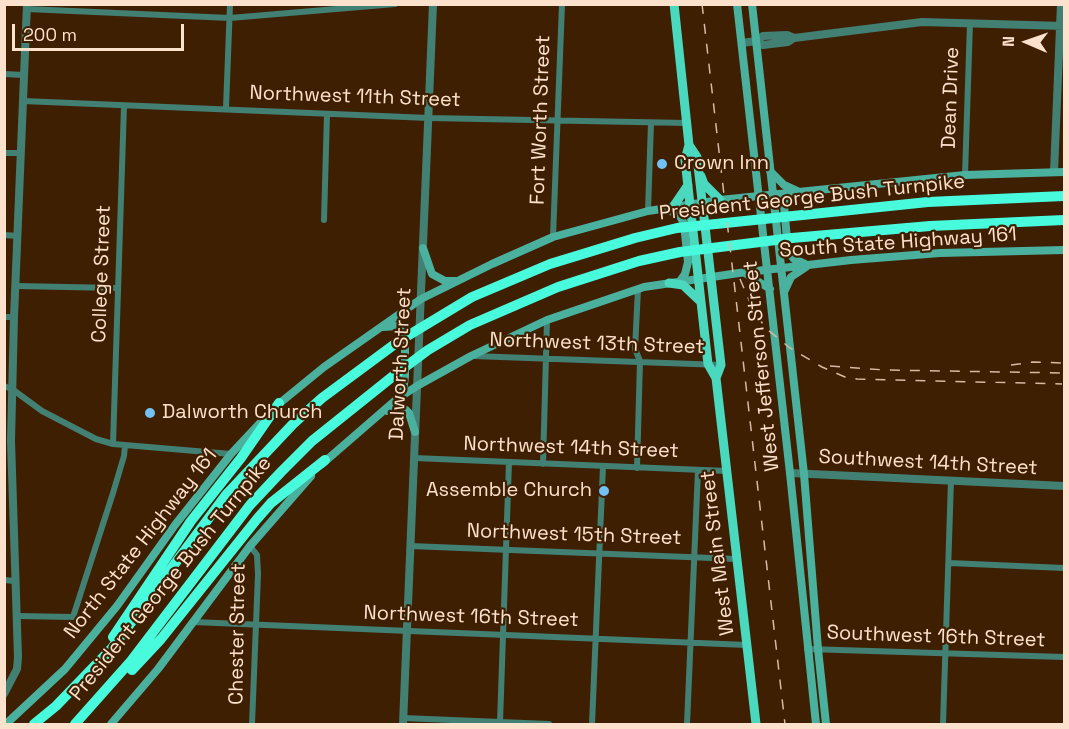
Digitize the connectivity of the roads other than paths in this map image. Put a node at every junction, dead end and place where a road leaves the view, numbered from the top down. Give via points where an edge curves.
1 (230, 4) edge
2 (395, 4) edge
3 (433, 4) edge
4 (562, 4) edge
5 (674, 4) edge
6 (737, 4) edge
7 (752, 4) edge
8 (1061, 4) edge
9 (27, 7) edge
10 (230, 18) junction
11 (970, 23) junction
12 (1062, 26) edge
13 (742, 42) junction
14 (756, 42) junction
15 (4, 74) edge
16 (24, 75) junction
17 (1061, 84) edge
18 (23, 102) junction
19 (124, 106) junction
20 (226, 108) junction
21 (327, 114) junction
22 (429, 118) junction
23 (556, 121) junction
24 (651, 123) junction
25 (687, 123) junction
26 (689, 145) junction
27 (4, 153) edge
28 (20, 153) junction
29 (699, 171) junction
30 (770, 171) junction
31 (1054, 172) junction
32 (1065, 172) edge
33 (965, 175) junction
34 (688, 184) junction
35 (799, 192) junction
36 (773, 194) junction
37 (759, 196) junction
38 (1065, 196) edge
39 (720, 200) junction
40 (702, 202) junction
41 (690, 204) junction
42 (669, 208) junction
43 (648, 211) junction
44 (779, 212) junction
45 (324, 220) dead end
46 (1065, 220) edge
47 (688, 223) junction
48 (4, 235) edge
49 (18, 236) junction
50 (553, 237) junction
51 (423, 248) junction
52 (1065, 250) edge
53 (784, 252) junction
54 (692, 262) junction
55 (808, 265) junction
56 (781, 268) junction
57 (768, 270) junction
58 (744, 273) junction
59 (711, 277) junction
60 (699, 279) junction
61 (456, 281) junction
62 (680, 282) junction
63 (669, 283) junction
64 (16, 286) junction
65 (117, 288) junction
66 (638, 289) junction
67 (770, 289) junction
68 (783, 293) junction
69 (421, 299) junction
70 (701, 302) junction
71 (4, 317) edge
72 (14, 317) junction
73 (547, 320) junction
74 (376, 329) junction
75 (471, 356) junction
76 (546, 357) junction
77 (640, 361) junction
78 (708, 364) junction
79 (722, 365) junction
80 (716, 378) junction
81 (417, 386) junction
82 (8, 387) edge
83 (398, 399) junction
84 (279, 403) junction
85 (381, 413) junction
86 (415, 432) junction
87 (113, 444) junction
88 (125, 445) junction
89 (231, 454) junction
90 (414, 458) junction
91 (325, 460) junction
92 (508, 462) junction
93 (543, 464) junction
94 (603, 466) junction
95 (637, 468) junction
96 (698, 470) junction
97 (727, 471) junction
98 (790, 473) junction
99 (804, 474) junction
100 (951, 480) junction
101 (1065, 486) edge
102 (250, 546) junction
103 (410, 546) junction
104 (506, 549) junction
105 (600, 553) junction
106 (695, 556) junction
107 (737, 559) junction
108 (949, 563) junction
109 (1065, 568) edge
110 (4, 580) edge
111 (15, 580) junction
112 (17, 616) junction
113 (194, 622) junction
114 (257, 624) junction
115 (407, 631) junction
116 (503, 635) junction
117 (596, 639) junction
118 (691, 642) junction
119 (747, 645) junction
120 (807, 649) junction
121 (818, 649) junction
122 (946, 653) junction
123 (1065, 657) edge
124 (86, 675) junction
125 (4, 694) edge
126 (403, 721) edge
127 (500, 722) junction
128 (6, 724) edge
129 (34, 724) edge
130 (75, 724) edge
131 (80, 724) edge
132 (111, 724) edge
133 (252, 724) edge
134 (528, 724) edge
135 (549, 724) edge
136 (592, 724) edge
137 (687, 724) edge
138 (756, 724) edge
139 (816, 724) edge
140 (826, 724) edge
141 (943, 724) edge

1 - 10 street
2 - 10 street
3 - 22 street, Dalworth Street
4 - 23 street, Fort Worth Street
5 - 25 main road, West Main Street
6 - 13 main road, West Jefferson Street
7 - 14 main road, West Jefferson Street
8 - 12 street
9 - 10 street
9 - 16 street
10 - 20 street
11 - 12 street
11 - 14 street via 922,22 794,38 763,36
11 - 33 street, Dean Drive
12 - 17 street
13 - 14 street
13 - 37 main road, West Jefferson Street
14 - 30 main road, West Jefferson Street
15 - 16 street
16 - 18 street
17 - 31 street
18 - 19 street, Northwest 11th Street
18 - 28 street
19 - 20 street, Northwest 11th Street
19 - 65 street, College Street
20 - 21 street, Northwest 11th Street
21 - 22 street, Northwest 11th Street
21 - 45 street
22 - 23 street, Northwest 11th Street
22 - 51 street, Dalworth Street
23 - 24 street, Northwest 11th Street
23 - 50 street, Fort Worth Street
24 - 25 street, Northwest 11th Street
24 - 43 street
25 - 26 main road, West Main Street
26 - 29 main road, West Main Street via 697,157
26 - 34 main road, West Main Street via 685,160
27 - 28 street
28 - 49 street
29 - 39 main road via 704,184
29 - 40 main road, West Main Street
30 - 35 main road via 784,185
30 - 36 main road, West Jefferson Street
31 - 32 main road
31 - 33 main road
33 - 35 main road
34 - 41 main road, West Main Street
34 - 42 main road
35 - 36 main road
35 - 44 main road
36 - 37 main road
36 - 44 main road, West Jefferson Street
37 - 39 main road
37 - 57 main road, West Jefferson Street
38 - 124 highway, President George Bush Turnpike via 918,202 677,228 550,264 472,297 399,341 293,424 226,495 130,625
39 - 40 main road
40 - 41 main road
40 - 59 main road, West Main Street
41 - 42 main road, North State Highway 161
41 - 47 main road, West Main Street
42 - 43 main road, North State Highway 161
42 - 47 main road
43 - 50 main road, North State Highway 161
44 - 53 main road, West Jefferson Street
46 - 130 highway, President George Bush Turnpike via 919,227 680,252 558,287 470,325 397,373 289,464 250,506 131,661
47 - 54 main road, West Main Street
48 - 49 street
49 - 64 street
50 - 61 main road, North State Highway 161
51 - 61 main road via 432,274 445,281
51 - 69 street, Dalworth Street
52 - 55 main road, South State Highway 161 via 940,253
53 - 55 main road
53 - 56 main road, West Jefferson Street
54 - 60 main road, West Main Street
54 - 62 main road
55 - 56 main road, South State Highway 161
55 - 68 main road via 791,277
56 - 57 main road, South State Highway 161
56 - 68 main road, West Jefferson Street
57 - 58 main road, South State Highway 161
57 - 67 main road, West Jefferson Street
58 - 59 main road, South State Highway 161
58 - 67 main road
59 - 60 main road, South State Highway 161
59 - 79 main road, West Main Street
60 - 62 main road
60 - 70 main road, West Main Street
61 - 69 main road, North State Highway 161
62 - 63 main road
63 - 66 main road
63 - 70 main road via 683,285
64 - 65 street
64 - 72 street
65 - 87 street, College Street
66 - 73 main road
66 - 77 street via 635,349
67 - 98 main road, West Jefferson Street
68 - 99 main road, West Jefferson Street
69 - 74 main road, North State Highway 161
69 - 81 street, Dalworth Street
70 - 78 main road, West Main Street
71 - 72 street
72 - 82 street
73 - 75 main road
73 - 76 street
74 - 83 main road via 398,326 402,331 406,344 405,376
74 - 84 main road, North State Highway 161
75 - 76 street, Northwest 13th Street
75 - 81 main road
76 - 77 street, Northwest 13th Street
76 - 93 street
77 - 78 street, Northwest 13th Street
77 - 95 street
78 - 79 street, Northwest 13th Street
78 - 80 main road, West Main Street
79 - 80 main road
80 - 97 main road, West Main Street
81 - 83 main road
81 - 86 street, Dalworth Street
82 - 87 street via 42,411
82 - 111 street
83 - 85 main road
84 - 89 main road, North State Highway 161
84 - 124 highway via 191,520
85 - 86 main road via 406,410
85 - 91 main road
86 - 90 street, Dalworth Street
87 - 88 street
88 - 89 street
88 - 112 street via 73,617
89 - 128 main road, North State Highway 161 via 65,669
90 - 92 street, Northwest 14th Street
90 - 103 street, Dalworth Street
91 - 102 main road
91 - 131 highway via 271,503 161,639
92 - 93 street, Northwest 14th Street
92 - 104 street
93 - 94 street, Northwest 14th Street
94 - 95 street, Northwest 14th Street
94 - 105 street
95 - 96 street, Northwest 14th Street
96 - 97 street, Northwest 14th Street
96 - 106 street
97 - 107 main road, West Main Street
98 - 99 street, Southwest 14th Street
98 - 120 main road, West Jefferson Street
99 - 100 street, Southwest 14th Street
99 - 121 main road, West Jefferson Street
100 - 101 street, Southwest 14th Street
100 - 108 street
102 - 113 main road
102 - 114 street, Chester Street via 257,555
103 - 104 street, Northwest 15th Street
103 - 115 street, Dalworth Street
104 - 105 street, Northwest 15th Street
104 - 116 street
105 - 106 street, Northwest 15th Street
105 - 117 street
106 - 107 street, Northwest 15th Street
106 - 118 street
107 - 119 main road, West Main Street
108 - 109 street
108 - 122 street
110 - 111 street
111 - 112 street
112 - 125 street via 17,669
113 - 114 street, Northwest 16th Street
113 - 132 main road
114 - 115 street, Northwest 16th Street
114 - 133 street, Chester Street
115 - 116 street, Northwest 16th Street
115 - 126 street, Dalworth Street
116 - 117 street, Northwest 16th Street
116 - 127 street
117 - 118 street, Northwest 16th Street
117 - 136 street
118 - 119 street, Northwest 16th Street
118 - 137 street
119 - 138 main road, West Main Street
120 - 121 street, Southwest 16th Street
120 - 139 main road, West Jefferson Street
121 - 122 street, Southwest 16th Street
121 - 140 main road, West Jefferson Street
122 - 123 street, Southwest 16th Street
122 - 141 street
124 - 129 highway, President George Bush Turnpike
126 - 127 street
127 - 134 street
134 - 135 street

